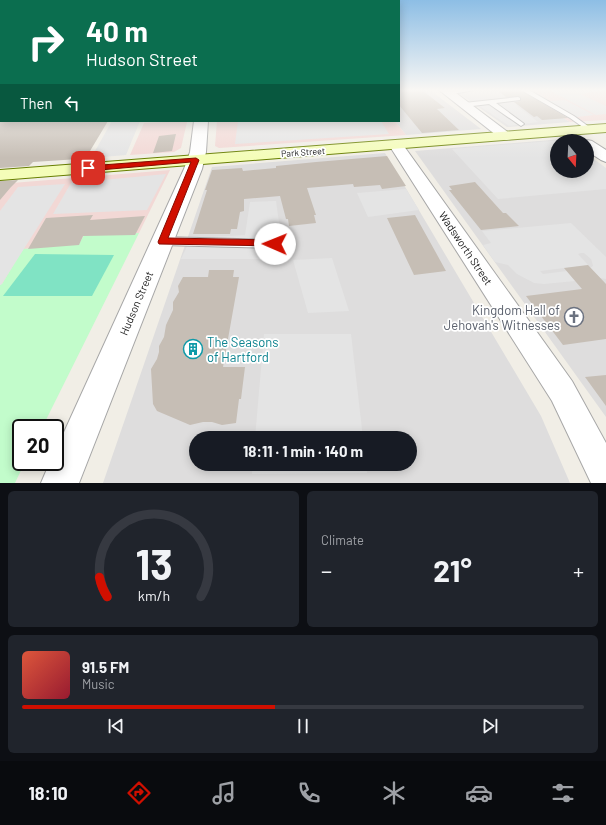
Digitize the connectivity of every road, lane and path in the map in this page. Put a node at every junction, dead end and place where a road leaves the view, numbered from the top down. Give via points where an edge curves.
1 (474, 113) edge
2 (505, 113) edge
3 (564, 113) edge
4 (201, 122) edge
5 (521, 124) dead end
6 (606, 128) edge
7 (576, 134) edge
8 (583, 134) edge
9 (594, 134) edge
10 (506, 136) junction
11 (396, 145) junction
12 (594, 146) edge
13 (606, 157) edge
14 (196, 160) junction
15 (0, 175) edge
16 (162, 242) junction
17 (275, 244) dead end
18 (606, 477) edge
19 (60, 483) edge

1 - 10 street
2 - 5 lane
3 - 8 lane via 572,117
4 - 14 street, Hudson Street
6 - 9 main road, Park Street
7 - 10 main road, Park Street via 569,131
10 - 11 main road, Park Street
11 - 14 main road, Park Street
11 - 18 street, Wadsworth Street via 562,392
12 - 13 street
14 - 15 main road, Park Street
14 - 16 street, Hudson Street
16 - 17 lane
16 - 19 street, Hudson Street

